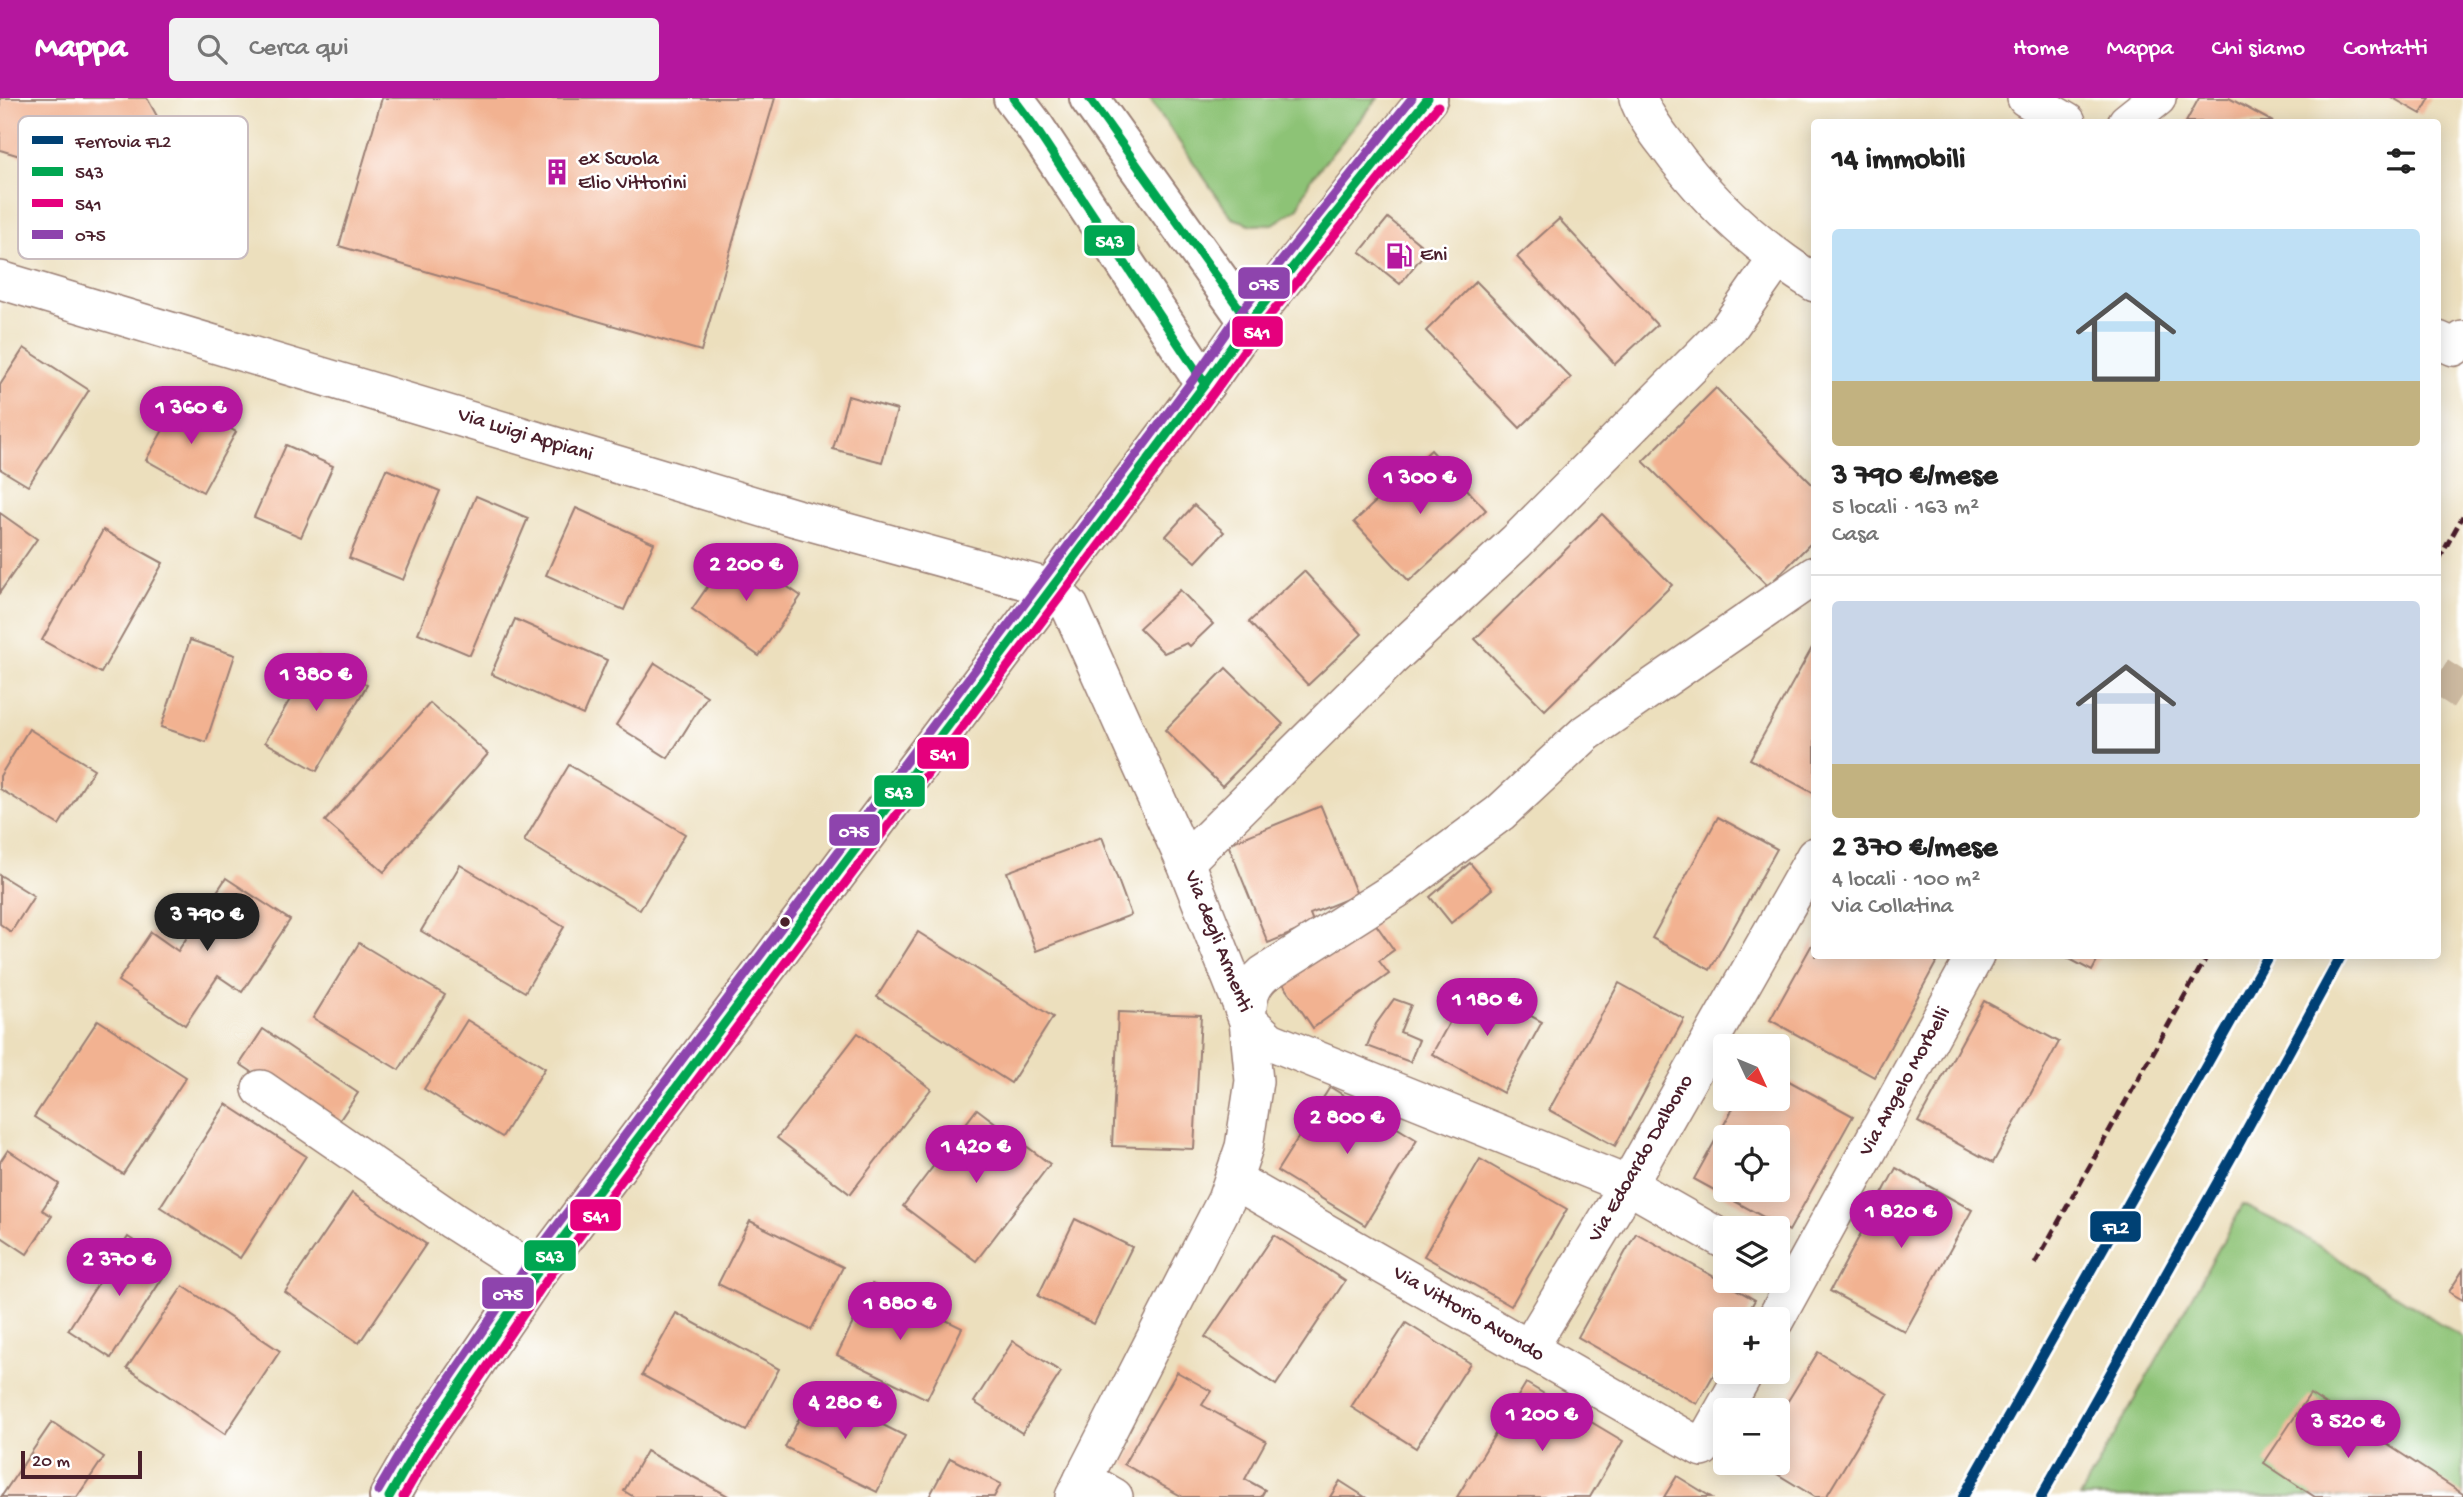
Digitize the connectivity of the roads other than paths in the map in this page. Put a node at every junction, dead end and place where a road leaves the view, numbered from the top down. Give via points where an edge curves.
1 (1013, 98) edge
2 (1089, 98) edge
3 (1428, 98) edge
4 (2026, 98) edge
5 (2157, 98) edge
6 (1636, 101) edge
7 (2062, 119) edge
8 (2131, 119) edge
9 (1777, 259) junction
10 (0, 280) edge
11 (1811, 280) edge
12 (1249, 322) junction
13 (2463, 340) edge
14 (2441, 341) edge
15 (1205, 384) junction
16 (1811, 578) edge
17 (1051, 588) junction
18 (1185, 862) junction
19 (1811, 863) edge
20 (1973, 959) edge
21 (1248, 1021) junction
22 (261, 1089) dead end
23 (1234, 1180) junction
24 (1628, 1185) junction
25 (1713, 1234) edge
26 (1790, 1271) edge
27 (536, 1274) junction
28 (1528, 1350) junction
29 (1738, 1384) edge
30 (1078, 1488) edge
31 (389, 1497) edge
32 (1114, 1497) edge

1 - 15 street
2 - 12 street
3 - 12 street
4 - 7 street
5 - 8 street
6 - 9 street via 1700,189
9 - 11 street
9 - 18 street via 1728,329
10 - 17 street, Via Luigi Appiani via 796,518
12 - 15 street
13 - 14 street via 2454,347
15 - 17 street
16 - 21 street via 1586,733 1500,813 1399,888 1264,974 1252,988
17 - 18 street, Via degli Armenti via 1075,616
17 - 27 street
18 - 21 street, Via degli Armenti
19 - 24 street, Via Edoardo Dalbono
20 - 26 street, Via Angelo Morbelli
21 - 23 street, Via degli Armenti via 1253,1095
21 - 24 street via 1285,1048
22 - 27 street
23 - 28 street, Via Vittorio Avondo
23 - 30 street, Via degli Armenti
24 - 25 street
24 - 28 street, Via Edoardo Dalbono
27 - 31 street via 419,1445
28 - 29 street, Via Vittorio Avondo via 1702,1448
30 - 32 street

